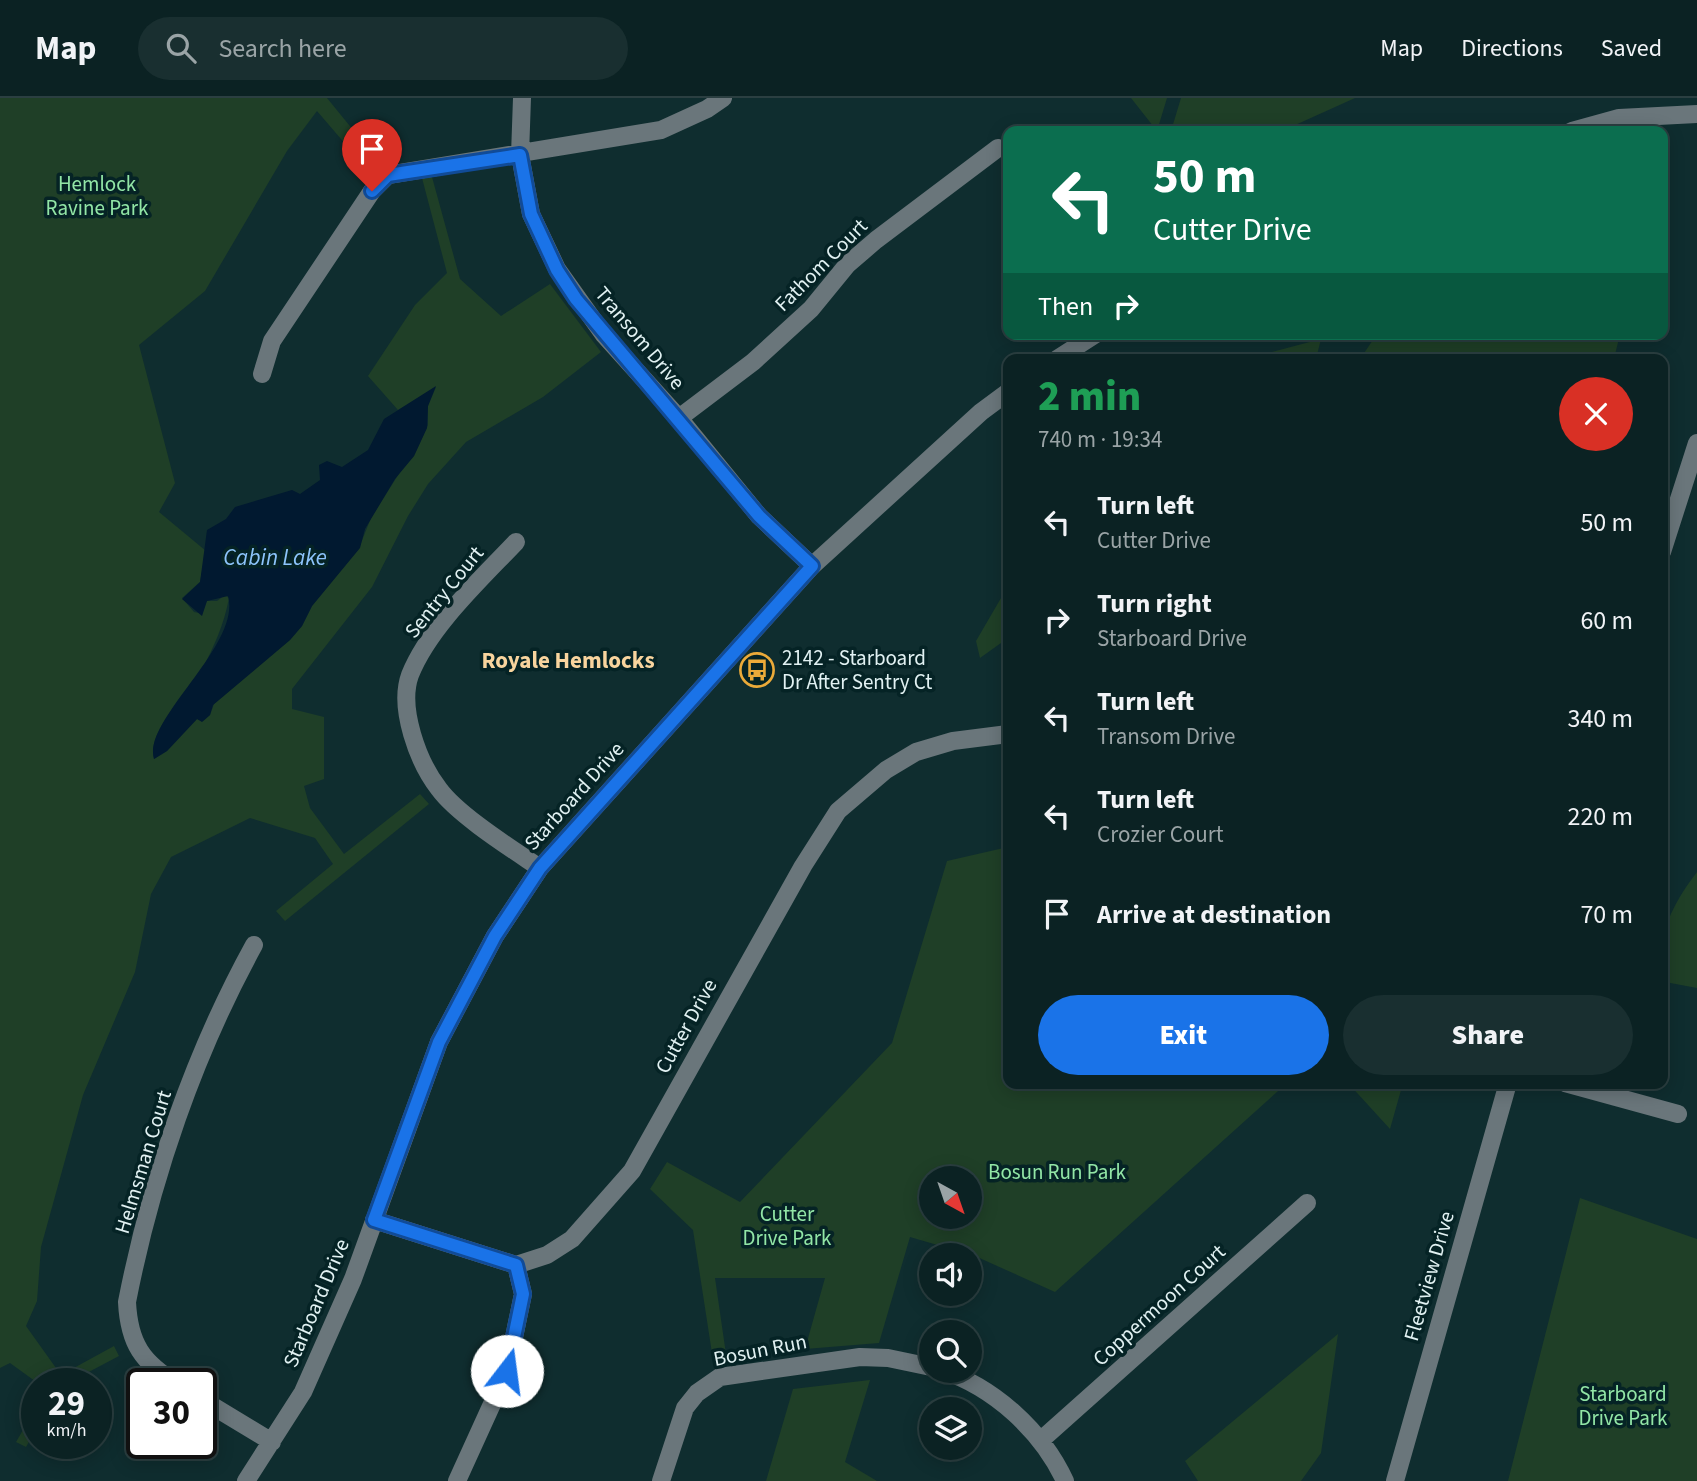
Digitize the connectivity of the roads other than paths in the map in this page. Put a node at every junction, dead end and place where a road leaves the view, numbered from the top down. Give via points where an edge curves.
1 (522, 98) edge
2 (723, 98) edge
3 (1697, 114) edge
4 (1590, 126) edge
5 (998, 149) dead end
6 (520, 155) junction
7 (1087, 340) edge
8 (1065, 354) edge
9 (262, 374) dead end
10 (1003, 396) edge
11 (679, 418) junction
12 (1697, 443) edge
13 (1668, 533) edge
14 (516, 542) dead end
15 (812, 566) junction
16 (1003, 735) edge
17 (540, 868) junction
18 (254, 945) dead end
19 (1506, 1089) edge
20 (1587, 1089) edge
21 (1678, 1114) dead end
22 (1307, 1203) dead end
23 (374, 1220) junction
24 (516, 1265) junction
25 (919, 1364) edge
26 (157, 1368) edge
27 (969, 1383) edge
28 (217, 1409) edge
29 (1040, 1441) junction
30 (272, 1442) junction
31 (246, 1481) edge
32 (457, 1481) edge
33 (661, 1481) edge
34 (1066, 1481) edge
35 (1395, 1481) edge

1 - 6 street, Transom Drive
2 - 6 street via 661,130
3 - 4 street via 1619,118
5 - 11 street, Fathom Court via 876,240 763,353
6 - 9 street via 388,175 372,191 272,341
6 - 11 street, Transom Drive via 531,214 557,270 604,335
7 - 8 street
10 - 15 street, Starboard Drive
11 - 15 street, Transom Drive via 759,516
12 - 13 street
14 - 17 street, Sentry Court via 426,645 410,676 404,707 439,790
15 - 17 street, Starboard Drive
16 - 24 street, Cutter Drive via 953,741 916,752 886,770 838,811 632,1171 572,1239 547,1255
17 - 23 street, Starboard Drive via 495,936 439,1042
18 - 26 street, Helmsman Court via 233,982 174,1131 127,1303 134,1343
19 - 35 street, Fleetview Drive
20 - 21 street
22 - 29 street, Coppermoon Court
23 - 24 street
23 - 30 street, Starboard Drive via 303,1392
24 - 32 street via 523,1294 507,1371
25 - 33 street, Bosun Run via 860,1357 720,1377 685,1408
27 - 29 street via 1025,1423
28 - 30 street
29 - 34 street
30 - 31 street, Starboard Drive

